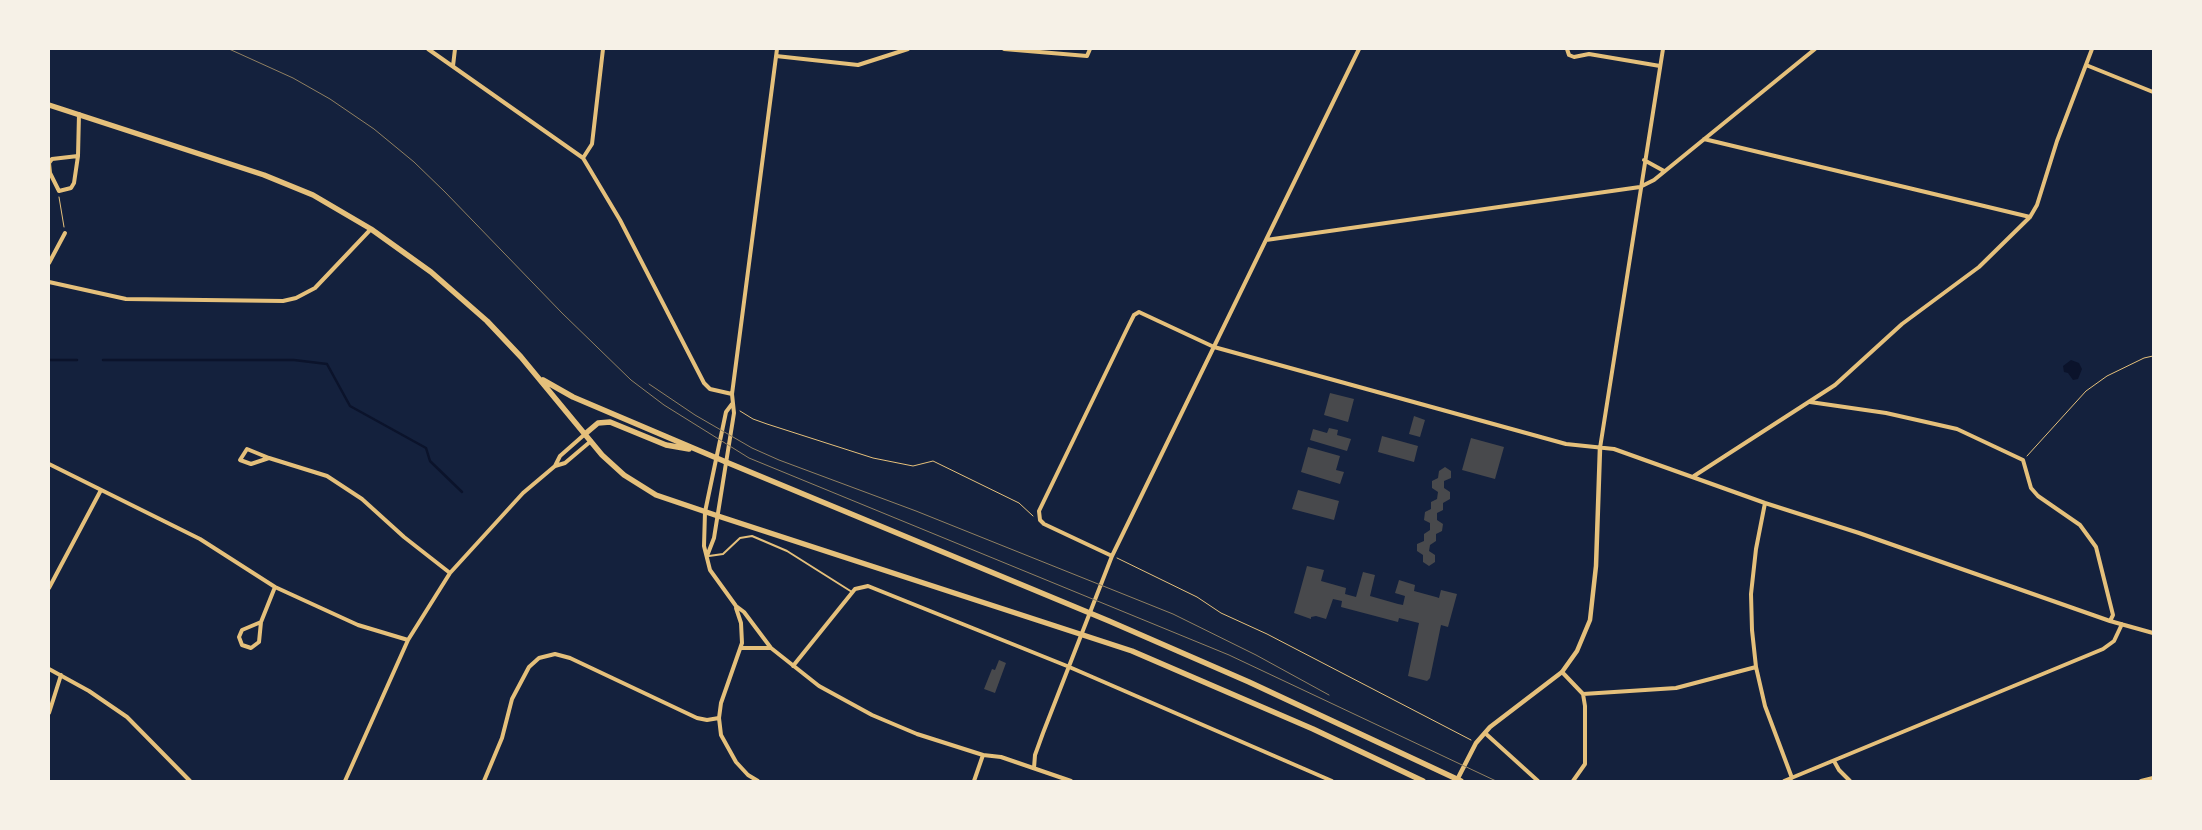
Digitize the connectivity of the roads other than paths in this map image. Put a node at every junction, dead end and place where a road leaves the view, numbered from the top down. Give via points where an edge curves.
1 (428, 49) edge
2 (455, 49) edge
3 (604, 49) edge
4 (777, 49) edge
5 (908, 49) edge
6 (1004, 49) edge
7 (1090, 49) edge
8 (1359, 49) edge
9 (1567, 49) edge
10 (1585, 49) edge
11 (1663, 49) edge
12 (1815, 49) edge
13 (2092, 49) edge
14 (1589, 54) junction
15 (776, 56) junction
16 (2086, 65) junction
17 (453, 66) junction
18 (1660, 66) junction
19 (2153, 92) edge
20 (49, 105) edge
21 (79, 114) junction
22 (1704, 140) junction
23 (78, 156) junction
24 (583, 158) junction
25 (1644, 160) junction
26 (1664, 171) junction
27 (1640, 187) junction
28 (2030, 217) junction
29 (371, 229) junction
30 (65, 233) road end
31 (1266, 240) junction
32 (49, 263) edge
33 (49, 282) edge
34 (1214, 347) junction
35 (539, 378) junction
36 (732, 394) junction
37 (1810, 402) junction
38 (732, 404) junction
39 (585, 434) junction
40 (591, 441) junction
41 (1600, 448) junction
42 (696, 450) junction
43 (269, 458) junction
44 (717, 458) junction
45 (726, 462) junction
46 (49, 464) edge
47 (554, 466) junction
48 (1694, 476) junction
49 (101, 490) junction
50 (1765, 503) junction
51 (705, 512) junction
52 (718, 516) junction
53 (707, 556) junction
54 (1112, 556) junction
55 (450, 573) junction
56 (275, 587) junction
57 (49, 588) edge
58 (852, 592) junction
59 (736, 606) junction
60 (2110, 621) junction
61 (261, 622) junction
62 (2122, 624) junction
63 (2153, 633) edge
64 (408, 640) junction
65 (741, 648) junction
66 (771, 648) junction
67 (793, 666) junction
68 (1068, 666) junction
69 (1756, 667) junction
70 (49, 669) edge
71 (1562, 672) junction
72 (61, 675) junction
73 (1583, 694) junction
74 (49, 713) edge
75 (719, 718) junction
76 (1484, 733) junction
77 (983, 754) junction
78 (1834, 761) junction
79 (1034, 768) junction
80 (748, 775) junction
81 (1792, 778) junction
82 (2153, 778) edge
83 (190, 781) edge
84 (345, 781) edge
85 (484, 781) edge
86 (746, 781) edge
87 (758, 781) edge
88 (974, 781) edge
89 (1071, 781) edge
90 (1332, 781) edge
91 (1423, 781) edge
92 (1456, 781) edge
93 (1461, 781) edge
94 (1538, 781) edge
95 (1573, 781) edge
96 (1784, 781) edge
97 (1850, 781) edge
98 (2142, 781) edge

1 - 17 street
2 - 17 street
3 - 24 street via 592,144
4 - 15 street
5 - 15 street via 858,65
6 - 7 street via 1087,56
8 - 31 street
9 - 14 street via 1574,57
10 - 14 street
11 - 18 street
12 - 22 street
13 - 16 street
14 - 18 street
15 - 36 street
16 - 19 street
16 - 28 street
17 - 24 street
18 - 25 street
20 - 21 main road
21 - 23 street
21 - 29 main road via 264,175 312,195
22 - 26 street
22 - 28 street
23 - 23 street via 74,183 71,188 58,191 49,163 52,159
24 - 36 street via 620,220 704,383 710,389
25 - 26 street
25 - 27 street
26 - 27 street
27 - 31 street
27 - 41 street
28 - 37 street via 1978,267 1902,324 1835,385
29 - 33 street via 315,288 284,301 126,300
29 - 35 main road via 431,272 487,321
30 - 32 street
31 - 34 street
34 - 41 street via 1566,444
34 - 54 street
34 - 54 street via 1144,313 1134,315 1040,508 1040,518 1048,526
35 - 39 main road
35 - 42 main road via 573,397
36 - 38 street
37 - 48 street
37 - 60 street via 1957,428 2023,460 2031,488 2080,525 2096,547 2113,616
38 - 44 street via 726,412
38 - 45 street via 734,413
39 - 40 main road
39 - 42 main road via 598,423 606,421 666,445
39 - 47 street via 560,456
40 - 47 street via 566,463
40 - 51 main road via 614,466 643,488
41 - 48 street via 1614,449
41 - 71 street via 1596,566 1590,620 1577,651
42 - 44 main road
43 - 43 street via 251,464 240,460 247,449
43 - 55 street via 307,468 343,486
44 - 45 main road
44 - 51 street
45 - 52 street
45 - 93 main road via 1109,621
46 - 49 street
47 - 55 street via 523,493
48 - 50 street
49 - 56 street via 200,539
49 - 57 street
50 - 60 street
50 - 69 street via 1751,594
51 - 52 main road
51 - 53 street via 703,536
52 - 53 street
52 - 91 main road via 1132,651 1313,729
53 - 58 lane via 723,554 740,538 752,536 786,551
53 - 59 street via 710,570
54 - 68 street
55 - 64 street
56 - 61 street
56 - 64 street via 358,625
58 - 67 street
58 - 68 street via 862,586 882,591
59 - 65 street via 742,630
59 - 66 street
60 - 62 street
61 - 61 street via 257,645 251,648 242,645 239,637 242,630
62 - 63 street
62 - 78 street via 2114,641 2103,649
64 - 84 street
65 - 66 street
65 - 75 street via 724,689
66 - 67 street
67 - 77 street via 819,686 872,715 917,734
68 - 79 street via 1035,755
68 - 90 street
69 - 73 street via 1676,688
69 - 81 street via 1765,706
70 - 72 street
71 - 73 street
71 - 76 street
72 - 74 street
72 - 83 street via 127,717
73 - 95 street via 1585,764
75 - 80 street via 723,742
75 - 85 street via 697,718 570,658 555,654 539,658 529,668 512,699 502,738
76 - 92 street
76 - 94 street
77 - 79 street
77 - 88 street
78 - 81 street
78 - 97 street
79 - 89 street
80 - 86 street
80 - 87 street
81 - 96 street
82 - 98 street

